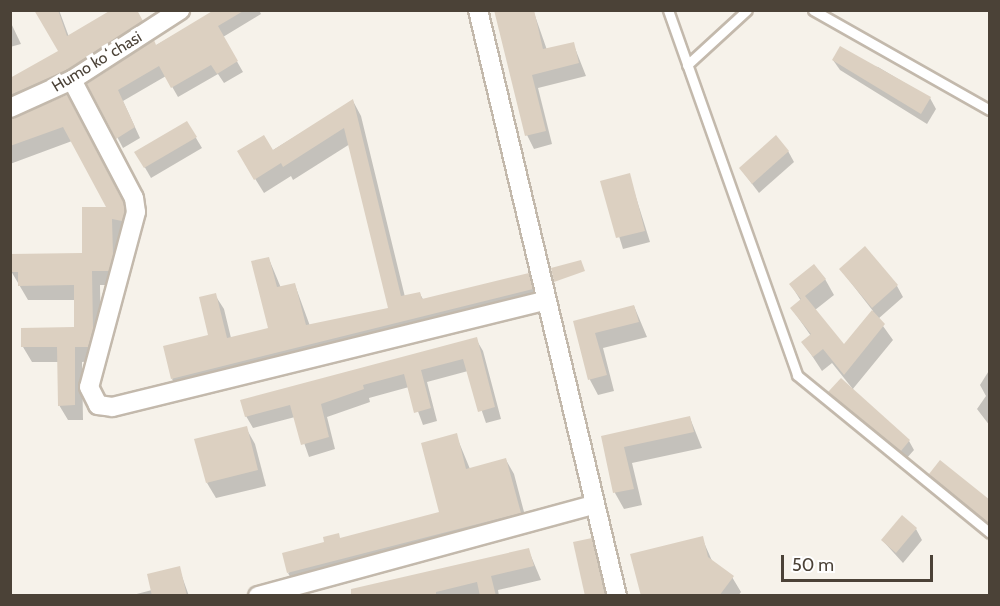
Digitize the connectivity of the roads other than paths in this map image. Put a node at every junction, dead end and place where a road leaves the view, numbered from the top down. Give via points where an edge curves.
1 (180, 10) edge
2 (478, 10) edge
3 (668, 10) edge
4 (747, 10) edge
5 (813, 10) edge
6 (687, 65) junction
7 (72, 80) junction
8 (10, 108) edge
9 (990, 110) edge
10 (544, 301) junction
11 (594, 505) junction
12 (990, 533) edge
13 (258, 596) edge
14 (617, 596) edge

1 - 7 street, Humo koʻchasi
2 - 10 street
3 - 6 lane
4 - 6 lane
5 - 9 lane
6 - 12 lane via 797,375
7 - 8 street, Humo koʻchasi
7 - 10 street via 134,198 136,212 89,387 98,405 112,407
10 - 11 street
11 - 13 street
11 - 14 street

